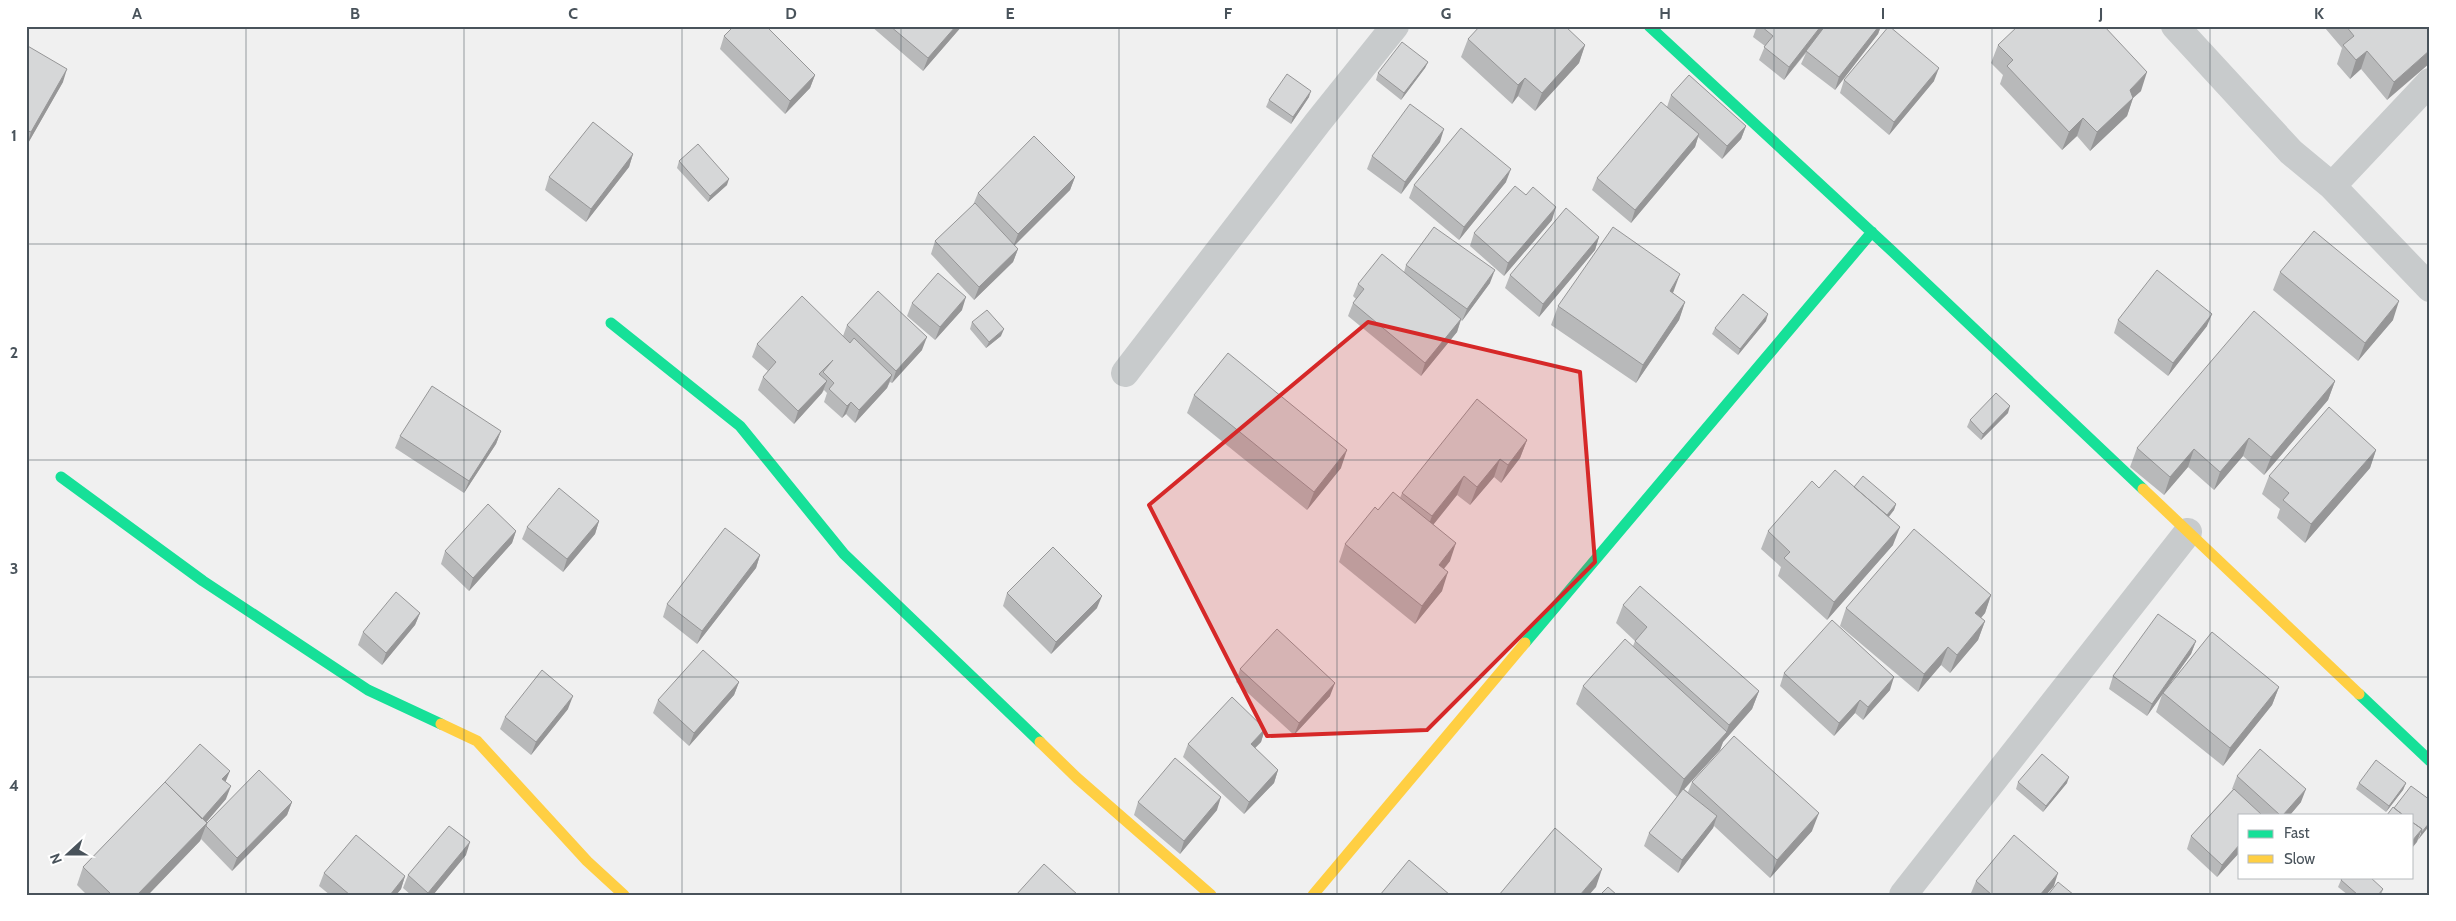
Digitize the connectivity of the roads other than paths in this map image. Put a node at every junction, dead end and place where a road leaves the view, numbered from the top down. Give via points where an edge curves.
1 (1395, 26) edge
2 (1648, 26) edge
3 (2175, 26) edge
4 (2430, 82) edge
5 (2332, 186) junction
6 (1872, 232) junction
7 (2430, 288) edge
8 (611, 323) dead end
9 (1125, 373) dead end
10 (61, 477) dead end
11 (2188, 532) junction
12 (2430, 761) edge
13 (624, 895) edge
14 (1211, 895) edge
15 (1313, 895) edge
16 (1903, 895) edge

1 - 9 street
2 - 6 street
3 - 5 street via 2291,152
4 - 5 street
5 - 7 street
6 - 11 street
6 - 15 street
8 - 14 street via 740,426 844,554 1077,778
10 - 13 street via 203,581 368,690 478,741 587,861
11 - 12 street
11 - 16 street

